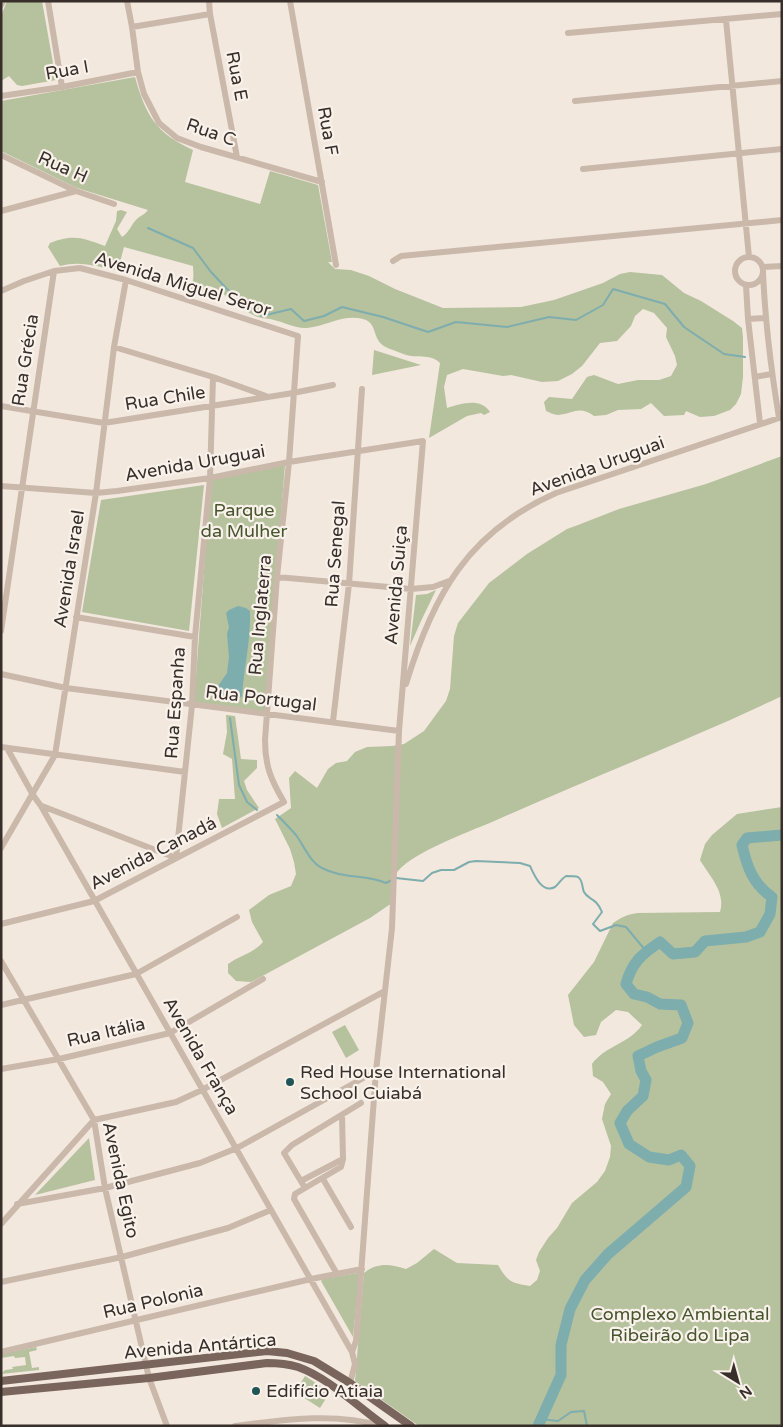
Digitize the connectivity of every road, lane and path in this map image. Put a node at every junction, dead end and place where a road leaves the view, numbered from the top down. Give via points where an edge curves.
1 (3, 1) edge
2 (48, 1) edge
3 (127, 1) edge
4 (209, 1) edge
5 (290, 1) edge
6 (1, 5) edge
7 (210, 14) junction
8 (782, 14) edge
9 (726, 20) junction
10 (132, 27) junction
11 (568, 33) dead end
12 (138, 72) junction
13 (782, 81) edge
14 (732, 86) junction
15 (62, 87) junction
16 (1, 96) edge
17 (575, 101) dead end
18 (782, 149) edge
19 (739, 152) junction
20 (1, 155) edge
21 (237, 157) junction
22 (583, 169) dead end
23 (322, 182) junction
24 (76, 191) junction
25 (114, 204) dead end
26 (1, 211) edge
27 (782, 220) edge
28 (746, 224) junction
29 (749, 257) junction
30 (393, 261) dead end
31 (336, 265) dead end
32 (782, 266) edge
33 (763, 270) junction
34 (54, 271) junction
35 (126, 280) junction
36 (746, 284) junction
37 (1, 291) edge
38 (766, 318) junction
39 (748, 319) junction
40 (298, 336) joint
41 (114, 347) junction
42 (771, 374) junction
43 (213, 376) junction
44 (755, 377) junction
45 (333, 385) dead end
46 (362, 388) dead end
47 (293, 393) junction
48 (267, 397) junction
49 (1, 406) edge
50 (212, 406) junction
51 (32, 412) junction
52 (780, 417) edge
53 (104, 423) junction
54 (760, 423) junction
55 (423, 441) joint
56 (357, 452) junction
57 (289, 462) junction
58 (210, 478) junction
59 (1, 486) edge
60 (24, 486) junction
61 (96, 493) junction
62 (277, 577) junction
63 (449, 581) junction
64 (349, 584) junction
65 (411, 589) junction
66 (76, 617) junction
67 (1, 631) edge
68 (195, 637) junction
69 (1, 674) edge
70 (66, 688) junction
71 (402, 694) junction
72 (192, 705) junction
73 (267, 715) junction
74 (333, 721) junction
75 (400, 731) junction
76 (4, 748) edge
77 (55, 755) junction
78 (185, 772) junction
79 (33, 795) junction
80 (284, 802) joint
81 (41, 806) junction
82 (1, 848) edge
83 (176, 858) junction
84 (94, 901) junction
85 (237, 916) dead end
86 (1, 924) edge
87 (1, 962) edge
88 (136, 974) junction
89 (263, 979) dead end
90 (385, 991) junction
91 (23, 999) junction
92 (1, 1005) edge
93 (170, 1033) junction
94 (59, 1059) junction
95 (1, 1069) edge
96 (376, 1071) junction
97 (202, 1090) junction
98 (362, 1103) dead end
99 (342, 1115) junction
100 (94, 1120) junction
101 (237, 1148) junction
102 (342, 1158) junction
103 (323, 1179) junction
104 (301, 1181) junction
105 (106, 1188) junction
106 (305, 1188) junction
107 (17, 1204) junction
108 (271, 1210) junction
109 (1, 1224) edge
110 (351, 1227) dead end
111 (122, 1257) junction
112 (362, 1269) junction
113 (337, 1274) junction
114 (311, 1279) junction
115 (1, 1282) edge
116 (136, 1320) junction
117 (1, 1352) edge
118 (352, 1352) junction
119 (147, 1365) junction
120 (150, 1378) junction
121 (15, 1379) junction
122 (1, 1381) edge
123 (350, 1383) junction
124 (16, 1391) junction
125 (1, 1392) edge
126 (344, 1396) junction
127 (253, 1425) edge
128 (167, 1426) edge
129 (235, 1426) edge
130 (381, 1426) edge
131 (385, 1426) edge
132 (411, 1426) edge

1 - 6 street
2 - 15 street
3 - 10 street, Rua C
4 - 7 street, Rua E
5 - 23 street, Rua F
7 - 10 street
7 - 21 street, Rua E
8 - 9 street
9 - 11 street
9 - 14 street
10 - 12 street, Rua C
12 - 15 street, Rua I
12 - 21 street, Rua C via 144,94 159,123 177,138
13 - 14 street
14 - 17 street
14 - 19 street
15 - 16 street, Rua I
18 - 19 street
19 - 22 street
19 - 28 street
20 - 24 street, Rua H
21 - 23 street, Rua C
23 - 31 street, Rua F
24 - 25 street, Rua H
24 - 26 street
27 - 28 street
28 - 29 street
28 - 30 street via 401,256
29 - 33 street via 758,259
29 - 36 street via 740,260 735,272 738,280
32 - 33 street
33 - 36 street via 759,281
33 - 38 street
34 - 35 street, Avenida Miguel Seror via 80,268
34 - 37 street, Avenida Miguel Seror
34 - 51 street, Rua Grécia
35 - 40 street, Avenida Miguel Seror
35 - 41 street, Avenida Israel
36 - 39 street
38 - 39 street
38 - 42 street
39 - 44 street
40 - 47 street, Rua Inglaterra
41 - 43 street
41 - 53 street, Avenida Israel
42 - 44 street
42 - 52 street
43 - 48 street
43 - 50 street, Rua Espanha
44 - 54 street
45 - 47 street, Rua Chile
46 - 56 street, Rua Senegal
47 - 48 street, Rua Chile
47 - 57 street, Rua Inglaterra
48 - 50 street, Rua Chile
49 - 51 street, Rua Chile
50 - 53 street, Rua Chile
50 - 58 street, Rua Espanha
51 - 53 street, Rua Chile
51 - 60 street, Rua Grécia
52 - 54 street, Avenida Uruguai
53 - 61 street, Avenida Israel
54 - 63 street, Avenida Uruguai via 569,488 538,502 488,536
55 - 56 street, Avenida Uruguai
55 - 65 street, Avenida Suiça
56 - 57 street, Avenida Uruguai
56 - 64 street, Rua Senegal
57 - 58 street, Avenida Uruguai
57 - 62 street, Rua Inglaterra
58 - 61 street, Avenida Uruguai
58 - 68 street, Rua Espanha
59 - 60 street, Avenida Uruguai
60 - 61 street, Avenida Uruguai
60 - 67 street, Rua Grécia
61 - 66 street, Avenida Israel
62 - 64 street
62 - 73 street, Rua Inglaterra
63 - 65 street
63 - 71 street, Avenida Uruguai via 419,643
64 - 65 street
64 - 74 street, Rua Senegal
65 - 71 street, Avenida Suiça
66 - 68 street
66 - 70 street, Avenida Israel
68 - 72 street, Rua Espanha
69 - 70 street, Rua Portugal
70 - 72 street, Rua Portugal
70 - 77 street, Avenida Israel
71 - 75 street, Avenida Suiça
72 - 73 street, Rua Portugal
72 - 78 street, Rua Espanha
73 - 74 street, Rua Portugal
73 - 80 street, Rua Inglaterra via 265,757 269,775
74 - 75 street, Rua Portugal
75 - 90 street, Avenida Suiça via 392,928
76 - 77 street
76 - 79 street, Avenida França
77 - 78 street
77 - 79 street, Avenida Israel
78 - 83 street, Rua Espanha
79 - 81 street, Avenida França
79 - 82 street, Avenida Israel
80 - 83 street, Avenida Canadá
81 - 83 street
81 - 84 street, Avenida França
83 - 84 street, Avenida Canadá
84 - 86 street, Avenida Canadá
84 - 88 street, Avenida França
85 - 88 street
87 - 91 street, Avenida Egito
88 - 91 street
88 - 93 street, Avenida França
89 - 93 street, Rua Itália
90 - 96 street, Avenida Suiça
90 - 97 street
91 - 92 street
91 - 94 street, Avenida Egito
93 - 94 street, Rua Itália
93 - 97 street, Avenida França
94 - 95 street, Rua Itália
94 - 100 street, Avenida Egito
96 - 101 street
96 - 112 street, Avenida Suiça
97 - 100 street via 176,1102
97 - 101 street, Avenida França
98 - 99 street
99 - 102 street
99 - 104 street via 284,1153
100 - 105 street, Avenida Egito
100 - 107 street
101 - 105 street via 200,1163
101 - 108 street, Avenida França
102 - 103 street via 341,1167
102 - 104 street
103 - 106 street
103 - 110 street
104 - 106 street
105 - 107 street
105 - 111 street, Avenida Egito
106 - 113 street via 295,1194 294,1199
107 - 109 street
108 - 111 street via 228,1228
108 - 114 street, Avenida França
111 - 115 street
111 - 116 street, Avenida Egito
112 - 113 street, Rua Polonia
112 - 118 street, Avenida Suiça via 356,1341
113 - 114 street, Rua Polonia
114 - 116 street, Rua Polonia
114 - 118 street, Avenida França
116 - 117 street, Rua Polonia
116 - 119 street, Avenida Egito
118 - 123 street, Avenida França via 355,1364
119 - 120 street, Avenida Egito
119 - 121 main road, Avenida Antártica
119 - 123 main road, Avenida Antártica via 267,1351 307,1359
120 - 124 main road, Avenida Antártica
120 - 126 main road, Avenida Antártica via 267,1363 283,1364 317,1375
120 - 128 street, Avenida Egito
121 - 122 main road, Avenida Antártica
121 - 124 main road
123 - 126 main road
123 - 132 main road, Avenida Antártica
124 - 125 main road, Avenida Antártica
126 - 131 main road, Avenida Antártica
127 - 129 street
127 - 130 street via 322,1418

